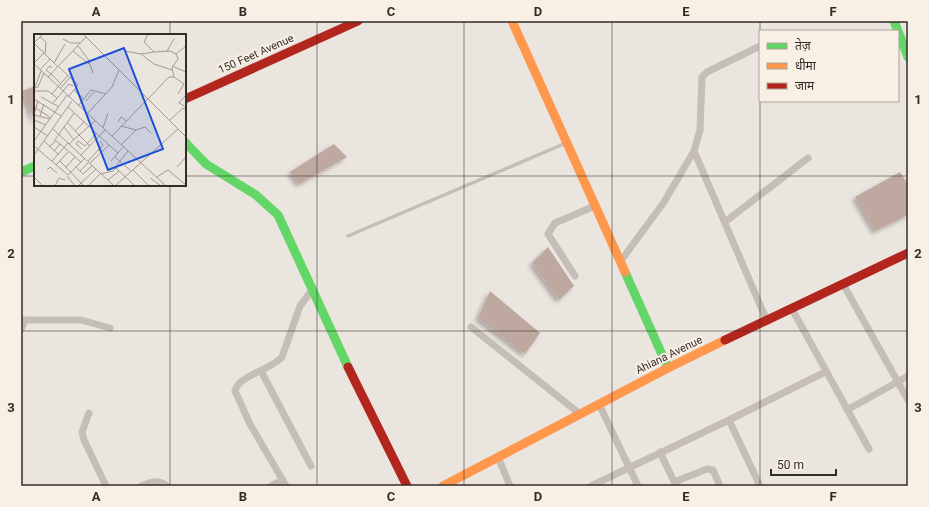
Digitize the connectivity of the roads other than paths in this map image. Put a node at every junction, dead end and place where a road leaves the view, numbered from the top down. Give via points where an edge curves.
1 (358, 21) edge
2 (512, 21) edge
3 (899, 34) edge
4 (759, 46) edge
5 (908, 57) edge
6 (186, 99) edge
7 (567, 143) junction
8 (186, 144) edge
9 (694, 151) junction
10 (808, 158) dead end
11 (34, 166) edge
12 (21, 172) edge
13 (595, 206) junction
14 (724, 222) junction
15 (348, 236) dead end
16 (908, 253) edge
17 (620, 262) junction
18 (576, 276) dead end
19 (843, 284) junction
20 (313, 289) junction
21 (792, 309) junction
22 (23, 320) edge
23 (767, 321) junction
24 (471, 327) dead end
25 (110, 328) dead end
26 (21, 329) edge
27 (668, 368) junction
28 (261, 371) junction
29 (825, 372) junction
30 (908, 376) edge
31 (898, 382) junction
32 (908, 400) edge
33 (599, 404) junction
34 (847, 410) junction
35 (90, 413) dead end
36 (580, 414) junction
37 (729, 420) junction
38 (869, 449) dead end
39 (660, 452) junction
40 (498, 457) junction
41 (311, 466) dead end
42 (629, 466) junction
43 (284, 483) edge
44 (600, 484) edge
45 (675, 484) edge
46 (106, 486) edge
47 (141, 486) edge
48 (167, 486) edge
49 (271, 486) edge
50 (407, 486) edge
51 (443, 486) edge
52 (510, 486) edge
53 (591, 486) edge
54 (638, 486) edge
55 (720, 486) edge
56 (760, 486) edge

1 - 6 street, 150 Feet Avenue
2 - 7 street
3 - 5 street
4 - 9 street via 707,72 702,77 700,130
7 - 13 street
7 - 15 lane
8 - 20 street via 216,173 268,202 278,215
9 - 14 street
9 - 17 street via 664,202
10 - 14 street
11 - 12 street
13 - 17 street
13 - 18 street via 555,223 548,234
14 - 23 street
16 - 19 street, Ahiana Avenue
17 - 27 street
19 - 21 street, Ahiana Avenue
19 - 31 street
20 - 28 street via 300,306 282,357
20 - 50 street via 365,403
21 - 23 street, Ahiana Avenue
21 - 29 street
22 - 25 street via 81,320
22 - 26 street
23 - 27 street, Ahiana Avenue
24 - 36 street
27 - 33 street, Ahiana Avenue
28 - 41 street
28 - 43 street via 240,382 235,391 250,424
29 - 34 street
29 - 37 street
30 - 31 street
31 - 32 street
31 - 34 street
33 - 36 street, Ahiana Avenue
33 - 42 street
34 - 38 street
35 - 46 street via 82,432
36 - 40 street, Ahiana Avenue
37 - 39 street
37 - 56 street
39 - 42 street
39 - 45 street
40 - 51 street, Ahiana Avenue
40 - 52 street
42 - 44 street
42 - 54 street
43 - 49 street
44 - 53 street
45 - 55 street via 707,469 713,470
47 - 48 street via 161,482

